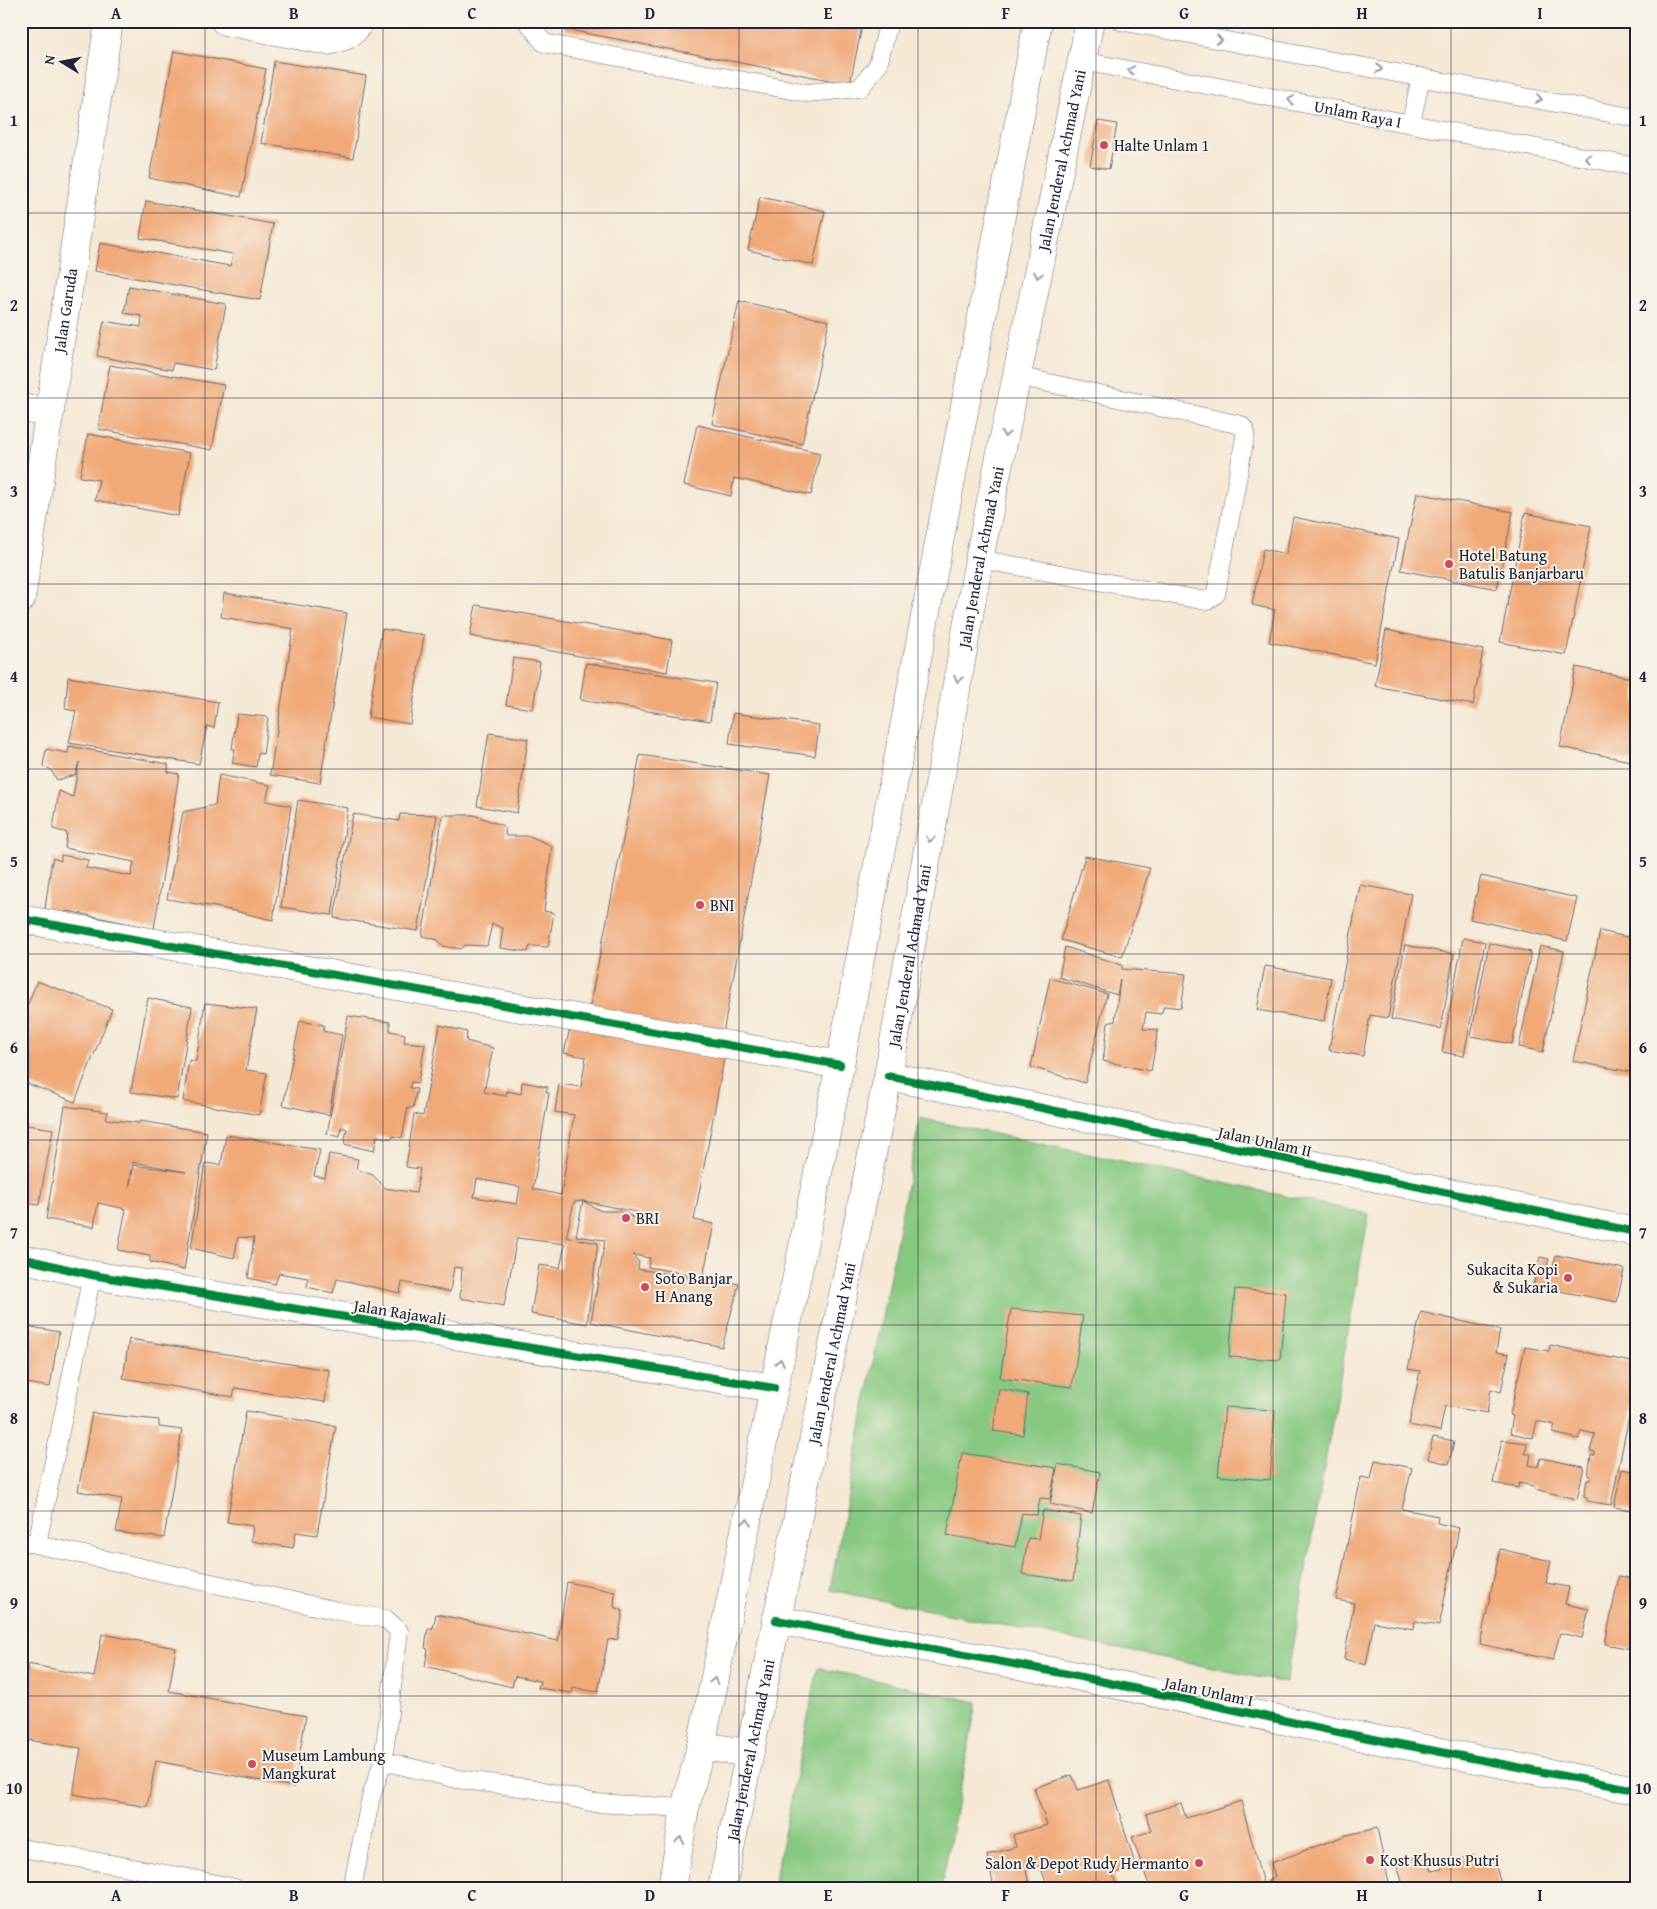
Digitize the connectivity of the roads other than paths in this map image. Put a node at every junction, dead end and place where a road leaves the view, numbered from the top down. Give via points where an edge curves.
1 (109, 21) edge
2 (225, 21) edge
3 (360, 21) edge
4 (527, 21) edge
5 (889, 21) edge
6 (1038, 21) edge
7 (1090, 21) edge
8 (1120, 21) edge
9 (1082, 61) junction
10 (1421, 77) junction
11 (1636, 118) edge
12 (1411, 123) junction
13 (1636, 167) edge
14 (1017, 376) junction
15 (21, 408) edge
16 (50, 413) junction
17 (980, 559) junction
18 (21, 599) edge
19 (21, 918) edge
20 (840, 1065) junction
21 (888, 1076) junction
22 (1636, 1232) edge
23 (21, 1258) edge
24 (92, 1274) junction
25 (774, 1388) junction
26 (29, 1543) edge
27 (776, 1620) junction
28 (701, 1746) junction
29 (749, 1754) junction
30 (383, 1760) junction
31 (1636, 1790) edge
32 (685, 1808) junction
33 (21, 1848) edge
34 (235, 1888) edge
35 (352, 1888) edge
36 (672, 1888) edge
37 (722, 1888) edge

1 - 16 main road, Jalan Garuda
2 - 3 main road via 327,41 343,38 356,30
4 - 5 lane via 544,43 807,93 860,88 878,64
6 - 20 main road
7 - 9 main road, Jalan Jenderal Achmad Yani
8 -> 10 lane
12 -> 9 lane, Unlam Raya I
9 -> 14 main road, Jalan Jenderal Achmad Yani
10 -> 11 lane
10 - 12 lane
13 -> 12 lane, Unlam Raya I
14 -> 17 main road, Jalan Jenderal Achmad Yani
14 - 17 lane via 1241,425 1245,437 1216,594 1207,601
15 - 16 main road
16 - 18 main road, Jalan Garuda
17 -> 21 main road, Jalan Jenderal Achmad Yani
19 - 20 main road
25 -> 20 main road
21 - 22 main road, Jalan Unlam II
21 - 27 main road, Jalan Jenderal Achmad Yani
23 - 24 main road, Jalan Rajawali
24 - 25 main road, Jalan Rajawali
24 - 26 lane
28 -> 25 main road
26 - 30 lane via 386,1619 399,1631
27 - 29 main road, Jalan Jenderal Achmad Yani
27 - 31 main road, Jalan Unlam I via 1067,1674 1348,1734
28 - 29 main road
28 - 32 main road
29 - 37 main road, Jalan Jenderal Achmad Yani
30 - 32 lane via 457,1779 535,1789 596,1803
30 - 35 lane via 371,1797
36 -> 32 main road
33 - 34 lane

